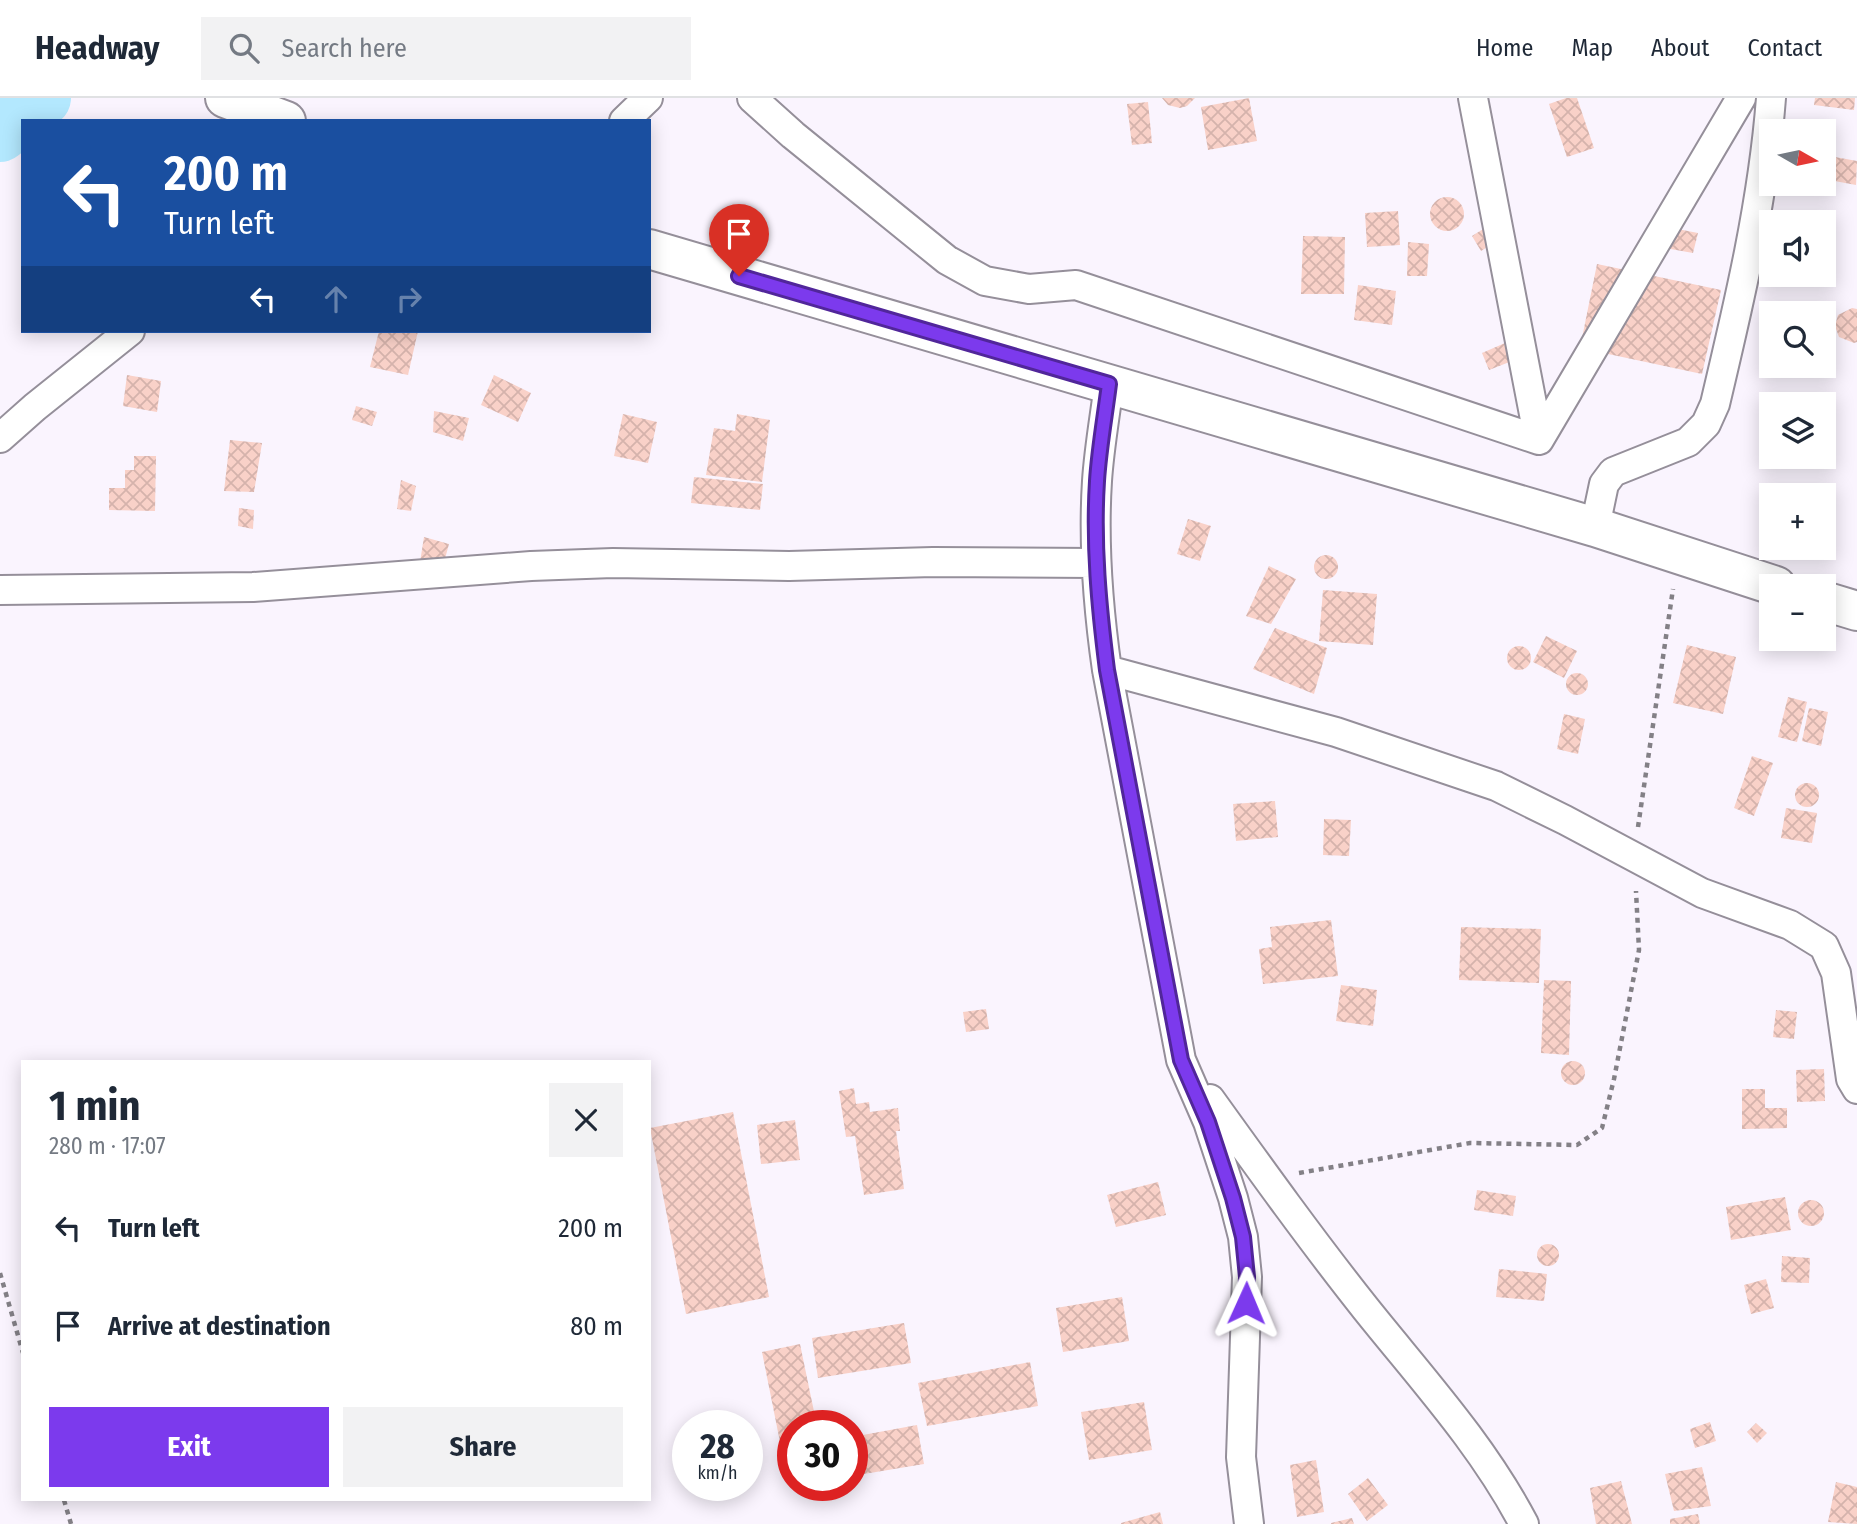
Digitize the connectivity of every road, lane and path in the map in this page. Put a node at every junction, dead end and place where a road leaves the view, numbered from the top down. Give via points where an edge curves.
1 (225, 98) edge
2 (648, 98) edge
3 (752, 98) edge
4 (1473, 98) edge
5 (1741, 98) edge
6 (1771, 98) edge
7 (281, 119) edge
8 (626, 119) edge
9 (651, 249) edge
10 (127, 333) edge
11 (1109, 384) junction
12 (0, 438) edge
13 (1539, 440) junction
14 (1595, 527) junction
15 (1678, 556) junction
16 (1096, 563) junction
17 (1759, 581) edge
18 (0, 590) edge
19 (1836, 605) edge
20 (1857, 611) edge
21 (1107, 670) junction
22 (1634, 857) junction
23 (1181, 1060) junction
24 (1857, 1089) edge
25 (1268, 1179) junction
26 (0, 1273) edge
27 (21, 1346) edge
28 (64, 1501) edge
29 (71, 1524) edge
30 (1249, 1524) edge
31 (1524, 1524) edge

1 - 7 street
2 - 8 street
3 - 13 street via 947,260 985,281 1029,289 1076,285
4 - 13 street
5 - 13 street
6 - 14 street via 1748,263 1715,404 1706,424 1688,442 1614,472 1604,484
9 - 11 street
10 - 12 street
11 - 14 street
11 - 16 street via 1097,479
14 - 15 street
15 - 17 street
15 - 22 path
16 - 18 street via 613,563 253,587
16 - 21 street
19 - 20 street
21 - 22 street via 1422,759 1496,786
21 - 23 street
22 - 24 street via 1702,893 1790,925 1824,946 1836,973 1851,1079
22 - 25 path via 1639,950 1602,1128 1577,1145 1470,1143
23 - 25 street
23 - 30 street via 1208,1122 1243,1237 1247,1277 1241,1457
25 - 31 street via 1482,1454
26 - 27 path
28 - 29 path

